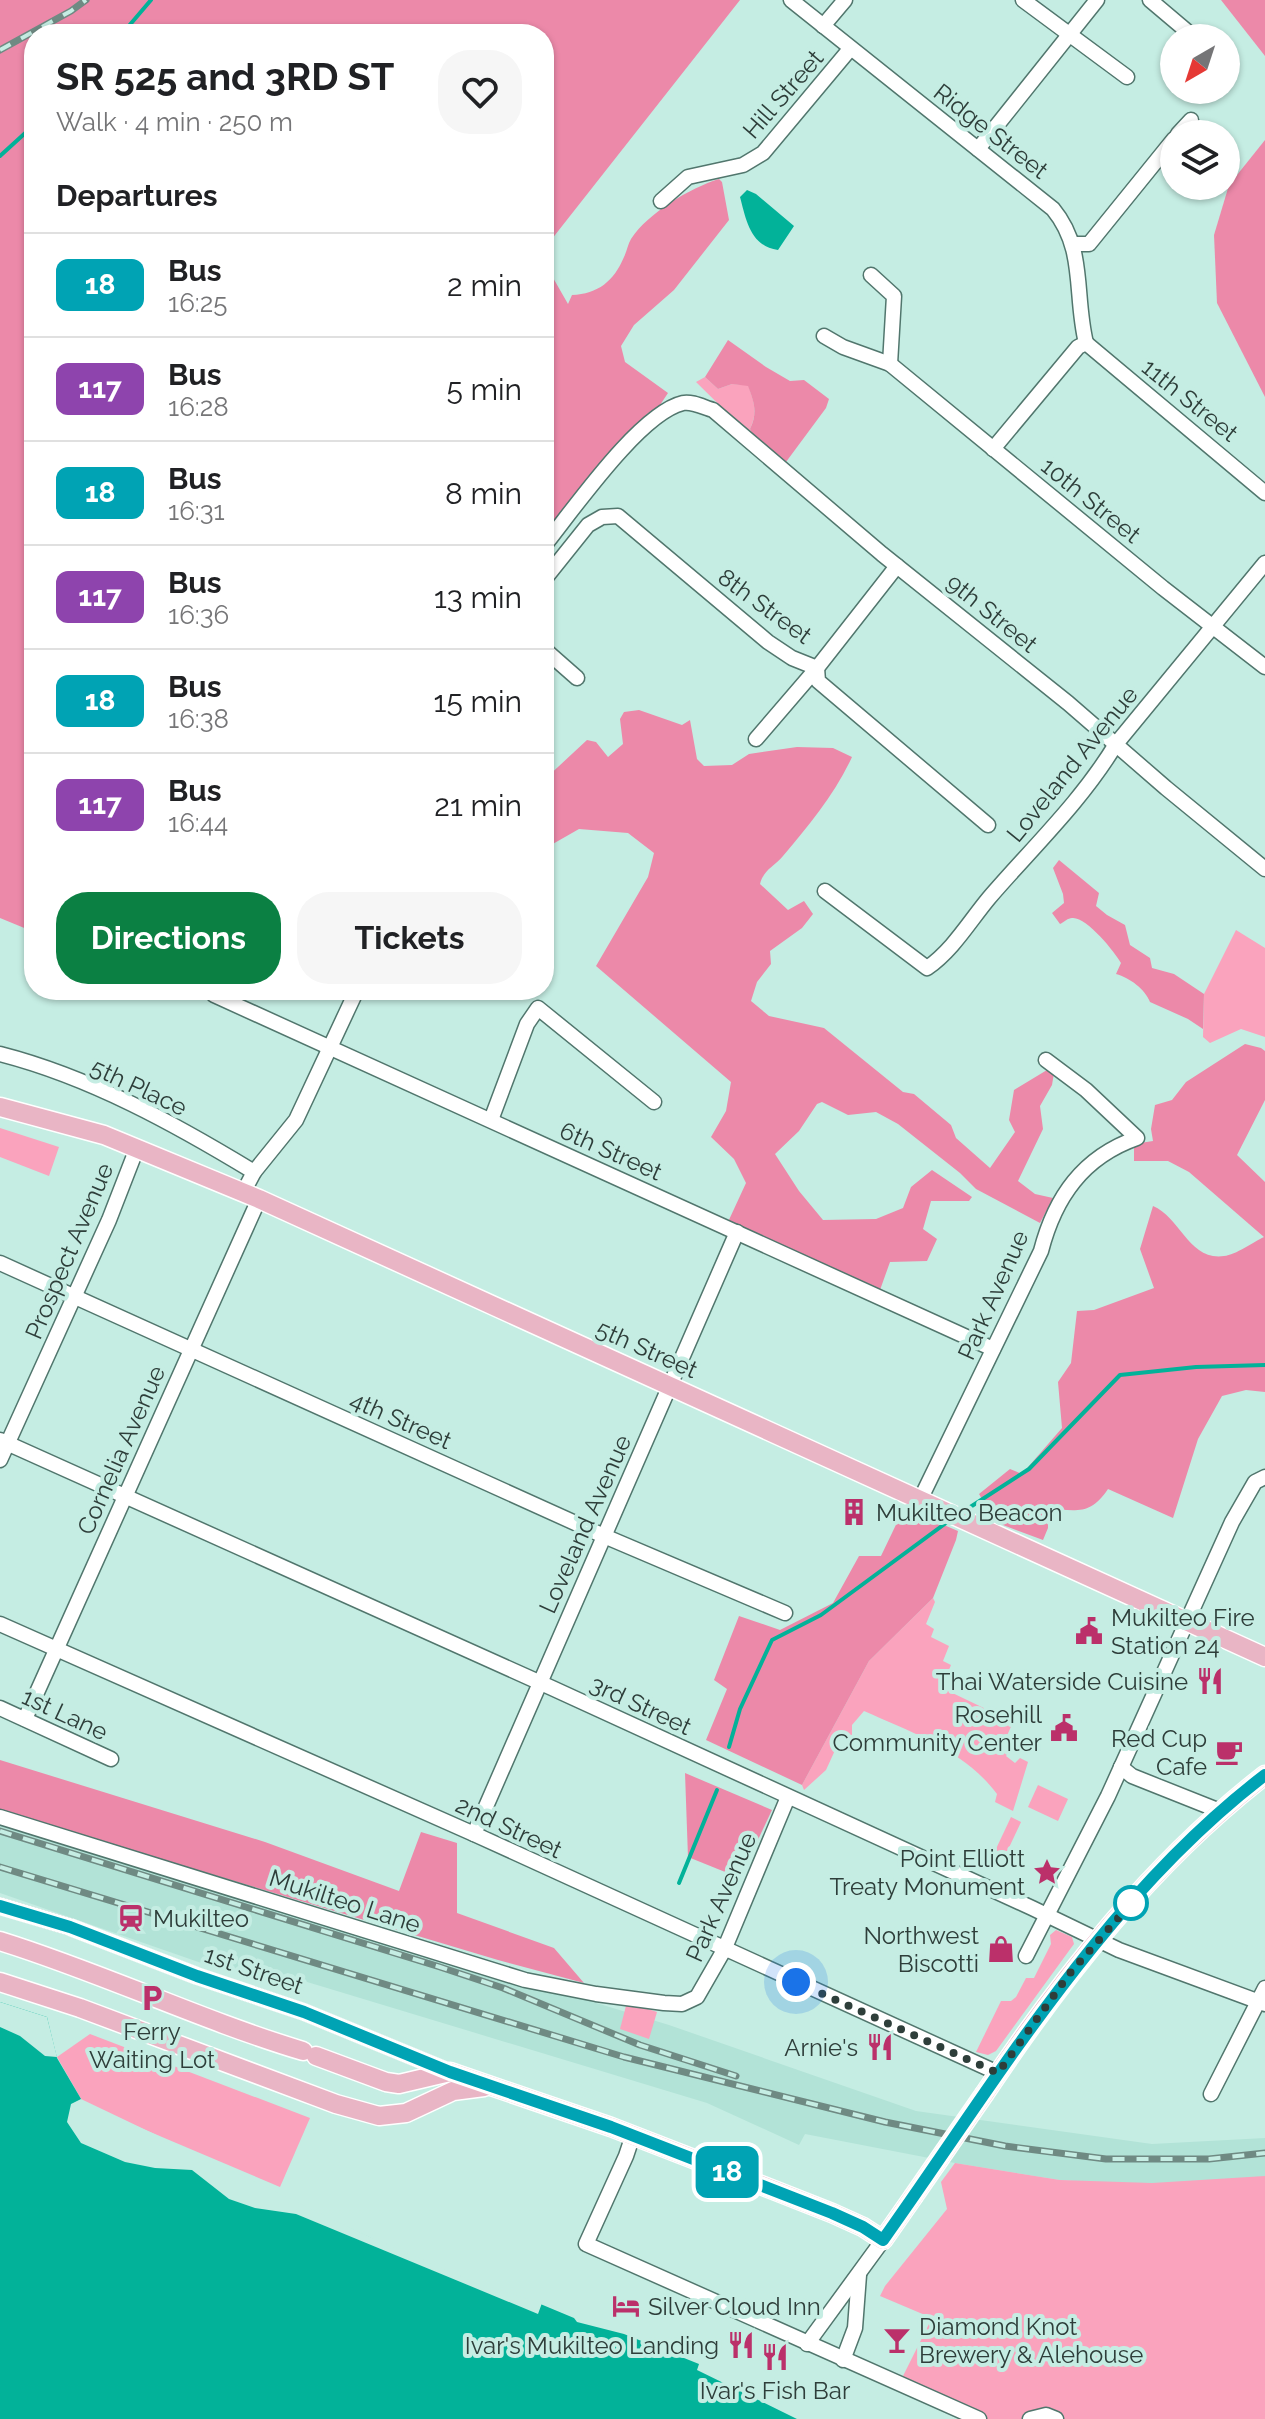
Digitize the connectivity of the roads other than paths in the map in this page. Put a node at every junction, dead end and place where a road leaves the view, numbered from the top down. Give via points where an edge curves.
1 (791, 0) edge
2 (845, 0) edge
3 (1023, 0) edge
4 (1097, 0) edge
5 (1150, 0) edge
6 (1178, 24) edge
7 (823, 26) junction
8 (1071, 34) junction
9 (850, 49) junction
10 (1127, 77) dead end
11 (978, 149) junction
12 (1160, 156) edge
13 (661, 201) dead end
14 (1073, 244) junction
15 (871, 275) dead end
16 (824, 336) dead end
17 (1086, 343) junction
18 (890, 364) junction
19 (993, 449) junction
20 (1265, 493) edge
21 (554, 534) edge
22 (1265, 563) edge
23 (897, 566) junction
24 (554, 568) edge
25 (1214, 627) junction
26 (554, 658) edge
27 (1265, 667) edge
28 (817, 668) junction
29 (577, 678) dead end
30 (756, 739) dead end
31 (1116, 744) junction
32 (988, 825) dead end
33 (1265, 869) edge
34 (825, 891) dead end
35 (225, 1000) edge
36 (352, 1000) edge
37 (329, 1048) junction
38 (0, 1054) edge
39 (1046, 1060) dead end
40 (654, 1102) dead end
41 (0, 1107) edge
42 (491, 1120) junction
43 (137, 1148) junction
44 (254, 1172) junction
45 (251, 1196) junction
46 (737, 1232) junction
47 (0, 1263) edge
48 (74, 1295) junction
49 (191, 1348) junction
50 (993, 1349) junction
51 (670, 1386) junction
52 (4, 1442) edge
53 (0, 1460) edge
54 (1265, 1477) edge
55 (124, 1496) junction
56 (920, 1500) junction
57 (604, 1536) junction
58 (785, 1613) dead end
59 (1186, 1620) junction
60 (0, 1624) edge
61 (57, 1648) junction
62 (1265, 1657) edge
63 (539, 1684) junction
64 (0, 1708) edge
65 (25, 1719) junction
66 (111, 1759) dead end
67 (1121, 1767) junction
68 (1265, 1775) edge
69 (788, 1797) junction
70 (1220, 1811) junction
71 (0, 1817) edge
72 (474, 1834) junction
73 (0, 1906) edge
74 (1048, 1915) junction
75 (1098, 1940) junction
76 (0, 1941) edge
77 (724, 1950) junction
78 (1026, 1956) dead end
79 (0, 1982) edge
80 (1263, 1998) edge
81 (682, 2004) joint
82 (450, 2072) junction
83 (998, 2073) junction
84 (490, 2086) junction
85 (1211, 2094) dead end
86 (633, 2135) junction
87 (883, 2240) junction
88 (859, 2273) junction
89 (807, 2344) junction
90 (843, 2360) junction
91 (979, 2419) edge
92 (1030, 2419) edge
93 (1056, 2419) edge

1 - 7 street, Ridge Street
2 - 7 street, Hill Street
3 - 8 street
4 - 8 street
5 - 6 street
7 - 9 street, Ridge Street
8 - 10 street
8 - 11 street
9 - 11 street, Ridge Street
9 - 13 street, Hill Street via 763,153 743,165 688,177
11 - 14 street, Ridge Street via 1053,209
12 - 14 street via 1089,244
14 - 17 street, Ridge Street
15 - 18 street via 894,296
16 - 18 street, 10th Street
17 - 19 street
17 - 20 street, 11th Street
18 - 19 street, 10th Street
19 - 25 street, 10th Street
21 - 23 street, 9th Street via 636,435 662,412 686,402 713,410
22 - 25 street, Loveland Avenue
23 - 28 street
23 - 31 street, 9th Street
24 - 28 street, 8th Street via 588,525 618,516 768,642
25 - 27 street, 10th Street
25 - 31 street, Loveland Avenue
26 - 29 street
28 - 30 street
28 - 32 street, 8th Street via 818,681
31 - 33 street, 9th Street
31 - 34 street, Loveland Avenue via 1039,845 927,968
35 - 37 street, 6th Street
36 - 37 street, Cornelia Avenue
37 - 42 street, 6th Street
37 - 44 street, Cornelia Avenue via 296,1120
38 - 44 street, 5th Place via 148,1112
39 - 50 street, Park Avenue via 1137,1138 1114,1146 1071,1185
40 - 42 street via 538,1008
41 - 43 main road, 5th Street
42 - 46 street, 6th Street
43 - 45 main road, 5th Street
43 - 48 street, Prospect Avenue
44 - 45 street, Cornelia Avenue
45 - 49 street, Cornelia Avenue
45 - 51 main road, 5th Street
46 - 50 street, 6th Street
46 - 51 street, Loveland Avenue
47 - 48 street, 4th Street
48 - 49 street, 4th Street
48 - 52 street, Prospect Avenue
49 - 55 street, Cornelia Avenue
49 - 57 street, 4th Street
50 - 56 street, Park Avenue
51 - 56 main road, 5th Street
51 - 57 street, Loveland Avenue
52 - 53 street, Prospect Avenue
52 - 55 street, 3rd Street
54 - 59 street via 1255,1482 1245,1499
55 - 61 street, Cornelia Avenue
55 - 63 street, 3rd Street
56 - 59 main road, 5th Street
57 - 58 street, 4th Street
57 - 63 street, Loveland Avenue
59 - 62 main road, 5th Street
59 - 67 street
60 - 61 street, 2nd Street
61 - 65 street, Cornelia Avenue
61 - 72 street, 2nd Street
63 - 69 street, 3rd Street
63 - 72 street, Loveland Avenue
64 - 65 street, 1st Lane
65 - 66 street, 1st Lane
67 - 70 street
67 - 74 street
68 - 70 main road
69 - 74 street, 3rd Street
69 - 77 street, Park Avenue
70 - 75 main road
71 - 81 street, Mukilteo Lane via 470,1965 596,1994
72 - 77 street, 2nd Street
73 - 82 street, 1st Street via 304,2012
74 - 75 street, 3rd Street
74 - 78 street
75 - 80 street, 3rd Street
75 - 83 main road
76 - 82 main road via 386,2082
77 - 81 street, Park Avenue via 697,1997
77 - 83 street, 2nd Street
79 - 84 main road via 379,2116 406,2113 463,2088
80 - 85 street
82 - 84 main road, 1st Street
83 - 87 main road, bridge
84 - 86 main road, 1st Street
86 - 87 main road, 1st Street via 832,2213
86 - 89 street via 586,2244
87 - 88 street
88 - 89 street
88 - 90 street via 855,2328
89 - 90 street
90 - 91 street
92 - 93 street

